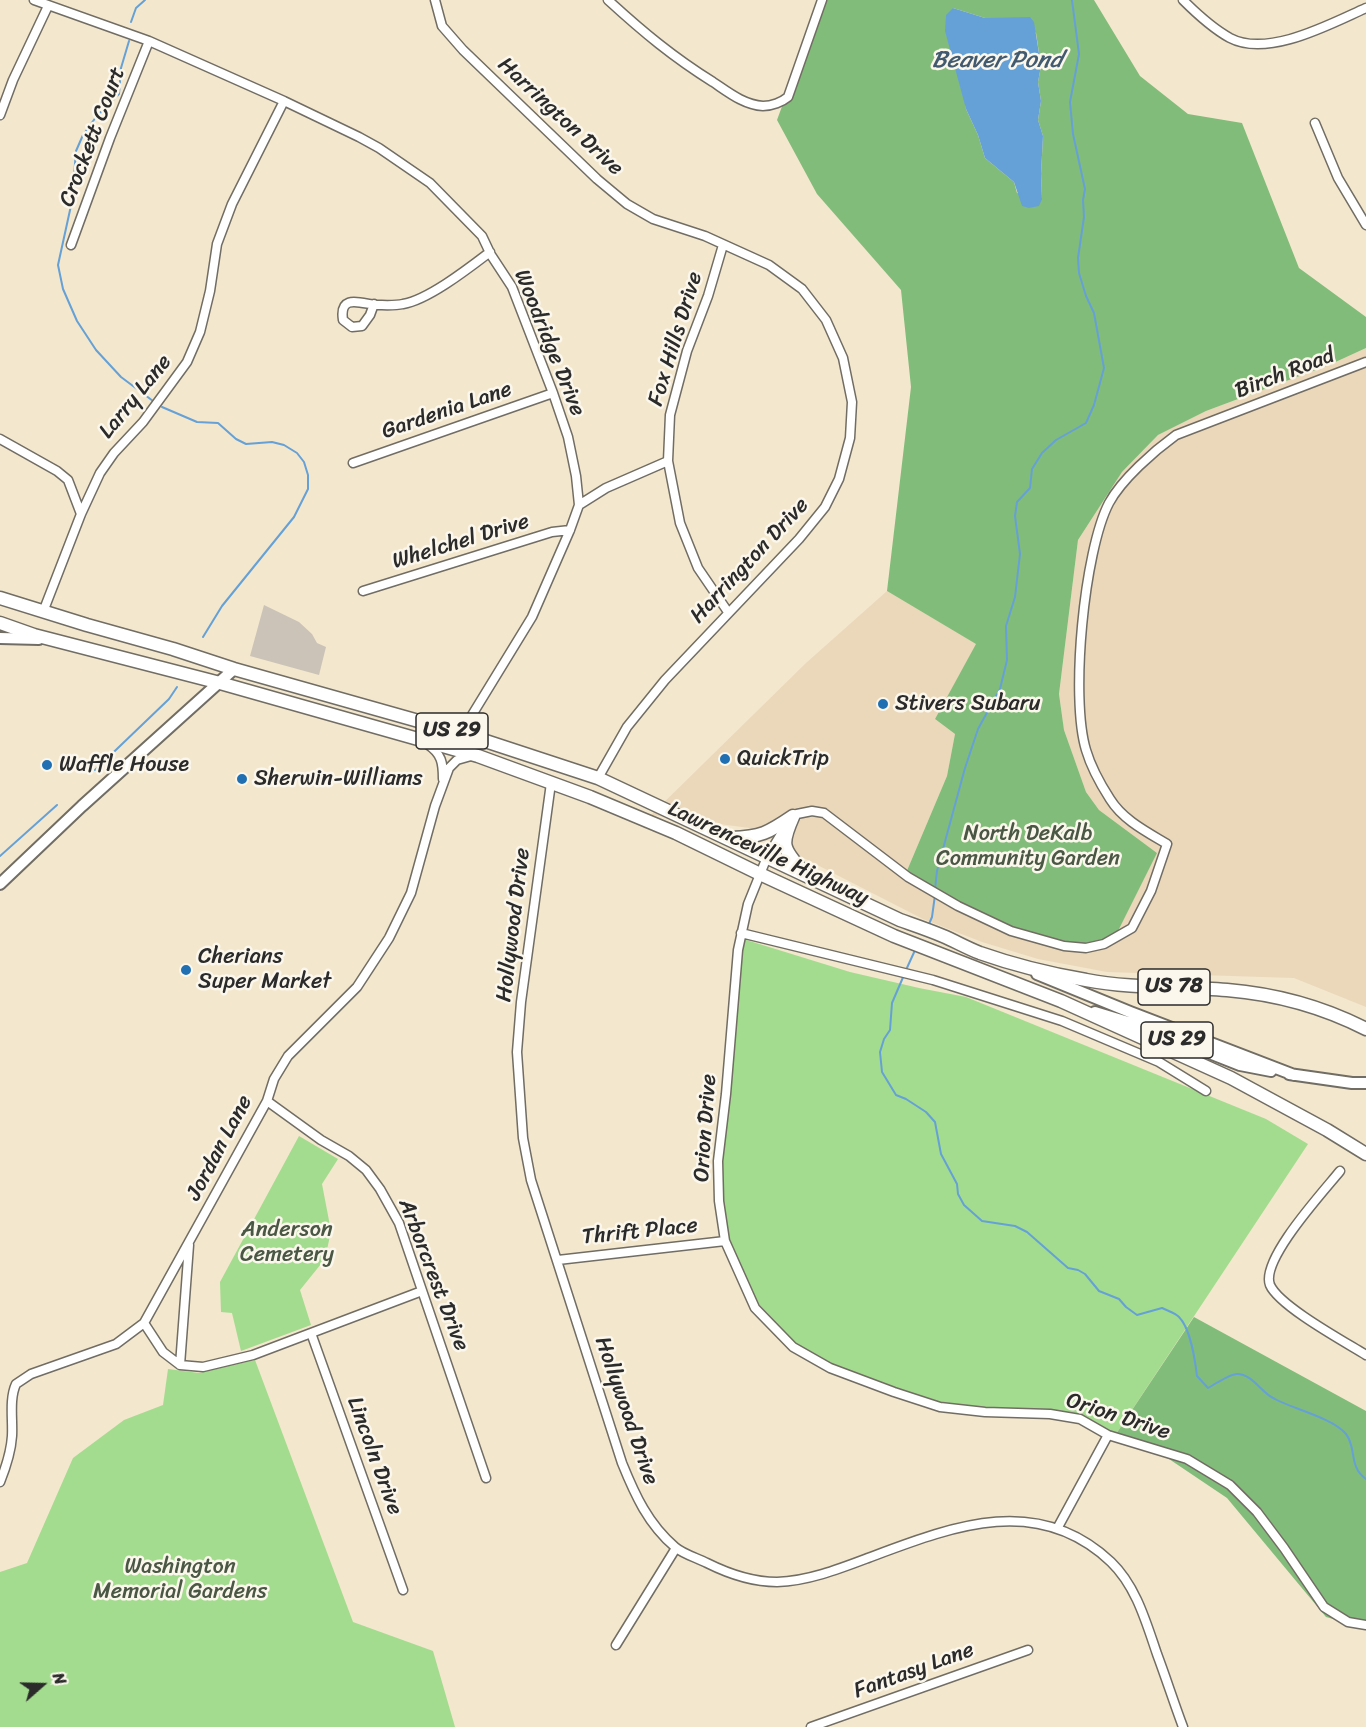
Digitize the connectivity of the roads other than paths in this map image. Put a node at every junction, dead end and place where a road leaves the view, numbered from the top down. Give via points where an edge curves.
1 (34, 0) edge
2 (435, 0) edge
3 (608, 0) edge
4 (822, 0) edge
5 (1183, 0) edge
6 (48, 6) junction
7 (1366, 8) edge
8 (149, 41) junction
9 (284, 101) junction
10 (0, 115) edge
11 (1315, 123) dead end
12 (1366, 225) edge
13 (723, 245) junction
14 (72, 246) dead end
15 (490, 252) junction
16 (374, 304) dead end
17 (1366, 362) edge
18 (553, 393) junction
19 (0, 439) edge
20 (668, 461) junction
21 (353, 464) dead end
22 (579, 505) junction
23 (81, 514) junction
24 (570, 530) junction
25 (363, 591) dead end
26 (0, 598) edge
27 (43, 612) junction
28 (728, 612) junction
29 (0, 623) edge
30 (0, 638) edge
31 (51, 639) junction
32 (234, 669) junction
33 (220, 683) junction
34 (461, 733) junction
35 (421, 740) junction
36 (478, 756) junction
37 (598, 778) junction
38 (444, 782) junction
39 (551, 783) junction
40 (793, 816) junction
41 (727, 838) junction
42 (767, 856) junction
43 (760, 874) junction
44 (806, 875) junction
45 (0, 884) edge
46 (741, 933) junction
47 (980, 952) junction
48 (1061, 1001) junction
49 (1366, 1029) edge
50 (1294, 1075) junction
51 (1366, 1083) edge
52 (1206, 1091) dead end
53 (267, 1101) junction
54 (1366, 1154) edge
55 (1340, 1171) dead end
56 (190, 1241) junction
57 (725, 1241) junction
58 (558, 1260) junction
59 (422, 1291) junction
60 (144, 1323) junction
61 (311, 1333) junction
62 (1366, 1355) edge
63 (180, 1365) junction
64 (1108, 1435) junction
65 (486, 1478) dead end
66 (0, 1482) edge
67 (1058, 1527) junction
68 (676, 1548) junction
69 (403, 1590) dead end
70 (1366, 1625) edge
71 (616, 1646) dead end
72 (1029, 1650) dead end
73 (811, 1727) edge
74 (1182, 1727) edge

1 - 6 street, Woodridge Drive
2 - 13 street, Harrington Drive via 442,26 463,50 597,179 653,219
3 - 4 street via 659,45 741,100 763,106 789,97
5 - 7 street via 1231,39 1257,45 1302,34
6 - 8 street, Woodridge Drive
6 - 10 street
8 - 9 street, Woodridge Drive
8 - 14 street, Crockett Court
9 - 15 street, Woodridge Drive via 379,148 430,183 482,236
9 - 23 street, Larry Lane via 232,204 217,244 200,332 187,362 100,473
11 - 12 street via 1338,178
13 - 20 street, Fox Hills Drive via 670,415
13 - 28 street, Harrington Drive via 769,265 802,289 826,320 843,358 852,402 850,438 839,479 825,507
15 - 16 street via 414,301 401,305
15 - 18 street, Woodridge Drive via 512,287
17 - 40 street, Birch Road via 1176,435 1128,479 1102,517 1085,601 1079,691 1086,750 1111,802 1135,825 1167,844 1151,891 1132,928 1104,944 1086,948 1011,931 908,877 824,813 805,811
18 - 21 street, Gardenia Lane
18 - 22 street, Woodridge Drive via 568,437
19 - 23 street via 68,480
20 - 22 street via 606,488
20 - 28 street, Fox Hills Drive via 680,523 698,568
22 - 24 street, Woodridge Drive
23 - 27 street, Larry Lane
24 - 25 street, Whelchel Drive via 552,532
24 - 34 street, Woodridge Drive via 532,617
26 - 27 highway, US 29
27 - 32 highway, US 29
28 - 37 street, Harrington Drive via 627,727
29 - 31 highway, US 29
30 - 31 main road
31 - 33 highway, US 29
32 - 33 main road
32 - 34 highway, Lawrenceville Highway / US 29
33 - 35 highway, Lawrenceville Highway / US 29
33 - 45 main road
34 - 37 highway, Lawrenceville Highway / US 29
35 - 36 highway, Lawrenceville Highway / US 29
35 - 38 street, Jordan Lane via 442,759
36 - 38 street, Jordan Lane via 453,762
36 - 39 highway, Lawrenceville Highway / US 29
37 - 41 highway, Lawrenceville Highway / US 29
38 - 53 street, Jordan Lane via 411,893 389,938 357,987 288,1056
39 - 43 highway, Lawrenceville Highway / US 29 via 676,833
39 - 58 street, Hollywood Drive via 521,1002 518,1052 521,1117 529,1170
40 - 41 highway via 765,834
40 - 42 street, Orion Drive
40 - 44 highway via 784,844
41 - 42 highway, Lawrenceville Highway / US 29
42 - 43 street, Orion Drive
42 - 44 highway, Lawrenceville Highway / US 29
43 - 46 street, Orion Drive
43 - 48 highway, Lawrenceville Highway / US 29 via 894,936
44 - 47 highway, Lawrenceville Highway / US 29 via 900,920
46 - 52 street via 933,980 1062,1020 1159,1062
46 - 57 street, Orion Drive via 718,1161
47 - 49 highway, US 78 via 1087,980 1271,995 1347,1019
47 - 50 main road, Lawrenceville Highway / US 29
48 - 50 main road, Lawrenceville Highway / US 29 via 1141,1026 1240,1065
48 - 54 highway, US 78 via 1231,1078
50 - 51 main road, Lawrenceville Highway / US 29
53 - 56 street, Jordan Lane
53 - 59 street, Arborcrest Drive via 366,1170 399,1223
55 - 62 street via 1288,1235 1268,1276 1271,1287 1298,1313
56 - 60 street, Jordan Lane
56 - 63 street
57 - 58 street, Thrift Place
57 - 64 street, Orion Drive via 755,1308 793,1347 830,1368 939,1407 1050,1414 1080,1419
58 - 68 street, Hollywood Drive via 622,1463 648,1518
59 - 61 street
59 - 65 street, Arborcrest Drive
60 - 63 street via 163,1352
60 - 66 street, Jordan Lane via 116,1344 19,1381 14,1389 9,1460
61 - 63 street via 234,1361 203,1367
61 - 69 street, Lincoln Drive
64 - 67 street
64 - 70 street, Orion Drive via 1187,1459 1230,1485 1257,1512 1324,1608 1348,1622
67 - 68 street, Hollywood Drive via 1013,1520 961,1526 835,1570 776,1582 732,1575
67 - 74 street, Hollywood Drive via 1112,1562 1129,1585
68 - 71 street
72 - 73 street, Fantasy Lane

